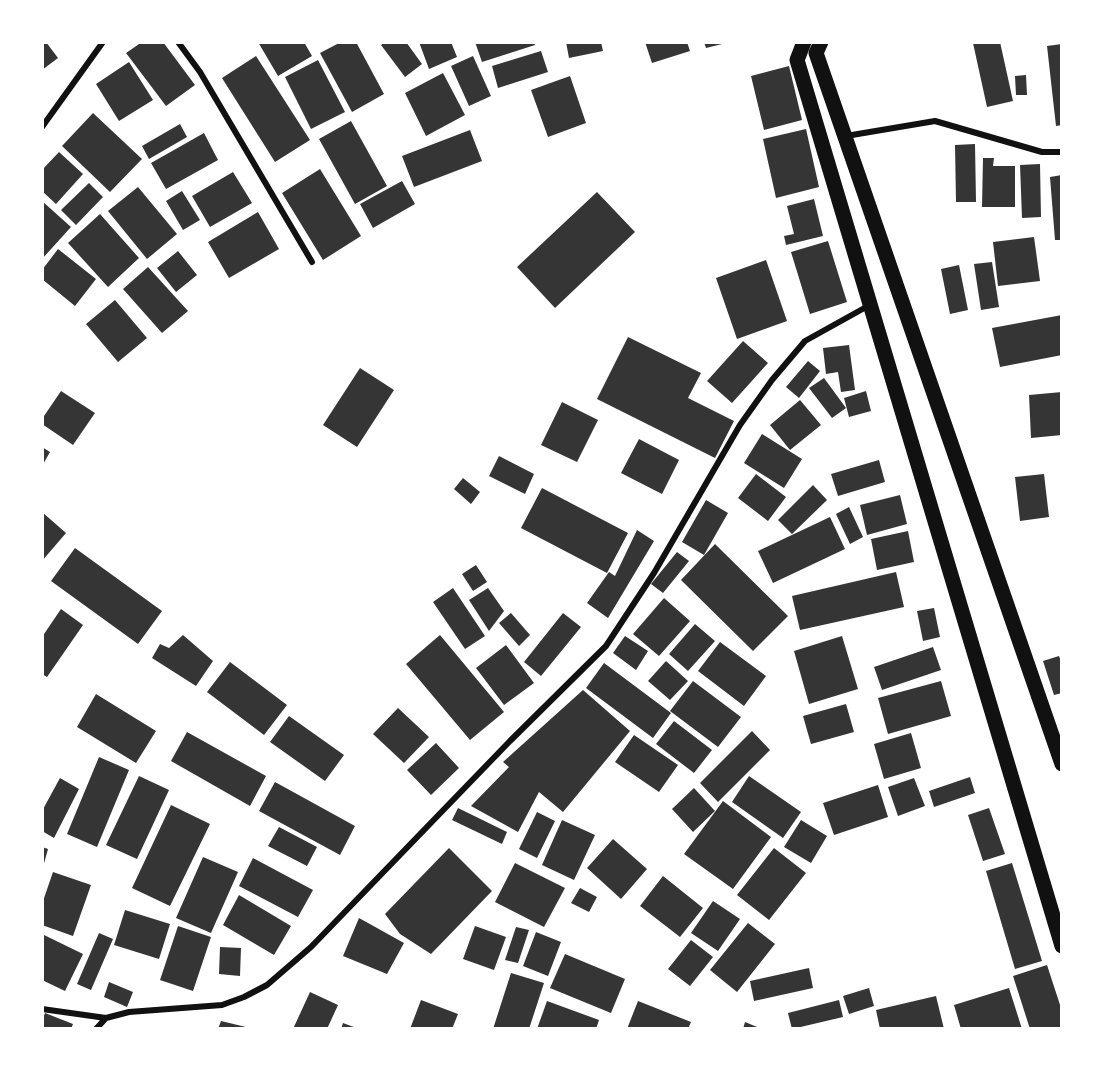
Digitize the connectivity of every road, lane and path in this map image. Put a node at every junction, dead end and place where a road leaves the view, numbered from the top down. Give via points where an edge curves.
1 (103, 42) edge
2 (178, 42) edge
3 (804, 42) edge
4 (818, 47) edge
5 (42, 127) edge
6 (845, 136) junction
7 (1062, 152) edge
8 (312, 262) dead end
9 (870, 304) junction
10 (1062, 764) edge
11 (1062, 946) edge
12 (42, 1009) edge
13 (106, 1018) junction
14 (96, 1029) edge

1 - 5 street
2 - 8 street via 200,72
3 - 9 main road via 797,60
4 - 6 main road
6 - 7 street via 935,121 1042,152
6 - 10 main road
9 - 11 main road
9 - 13 street via 805,341 772,380 740,425 654,573 606,646 310,947 267,985 222,1005 129,1012
12 - 13 street
13 - 14 street

